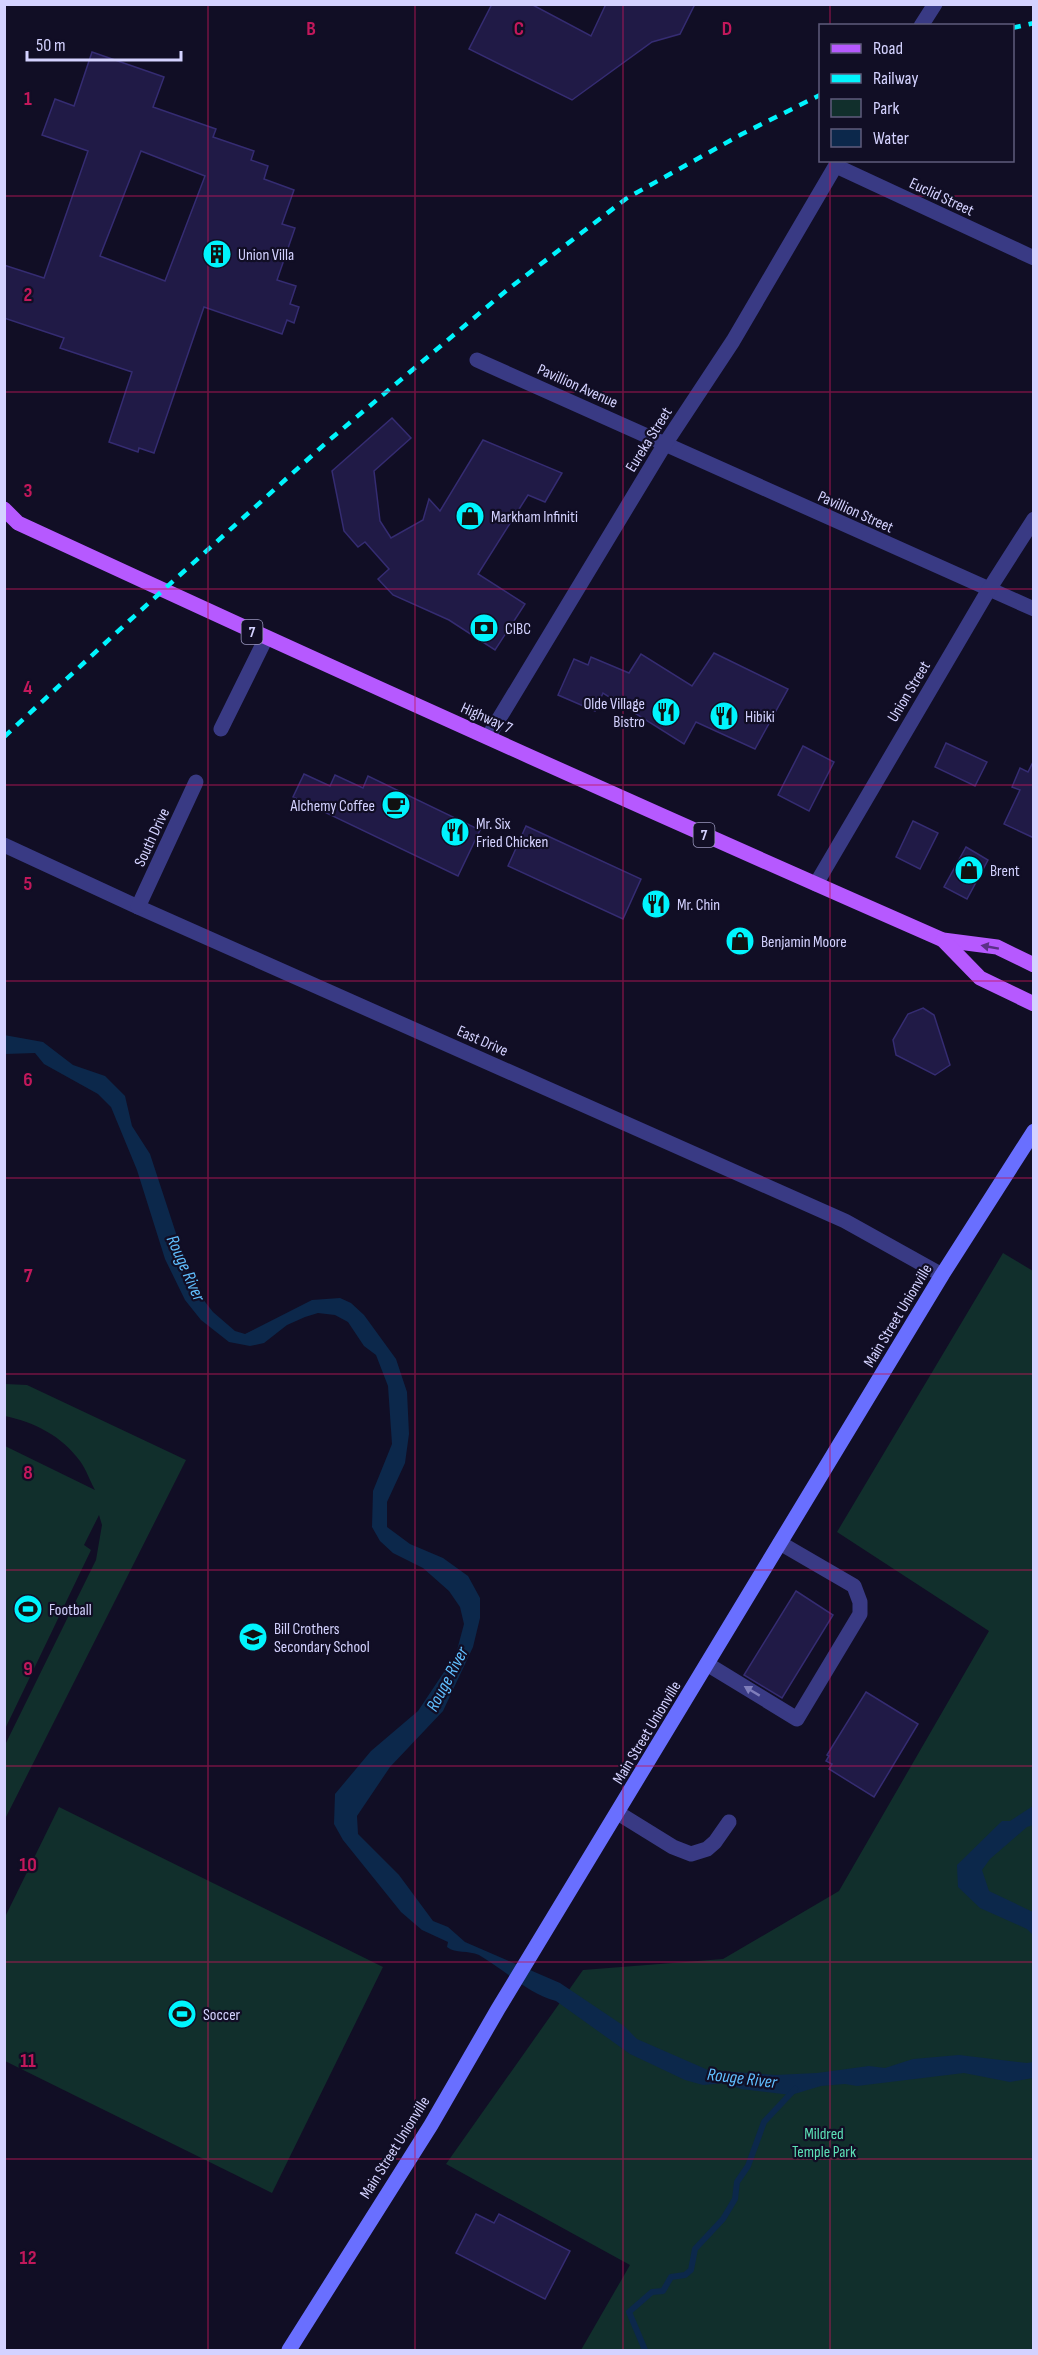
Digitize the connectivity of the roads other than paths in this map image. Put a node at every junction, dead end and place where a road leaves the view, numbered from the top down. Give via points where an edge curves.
1 (935, 4) edge
2 (922, 24) edge
3 (838, 163) edge
4 (1034, 258) edge
5 (477, 360) dead end
6 (665, 444) junction
7 (4, 509) edge
8 (1034, 519) edge
9 (11, 524) edge
10 (988, 591) junction
11 (1034, 609) edge
12 (266, 638) junction
13 (221, 729) dead end
14 (488, 737) junction
15 (196, 782) dead end
16 (4, 845) edge
17 (816, 884) junction
18 (138, 907) junction
19 (943, 940) junction
20 (1034, 964) edge
21 (1034, 1004) edge
22 (1034, 1131) edge
23 (942, 1275) junction
24 (780, 1543) junction
25 (707, 1664) junction
26 (618, 1813) junction
27 (729, 1822) dead end
28 (289, 2350) edge

1 - 2 street
3 - 4 street, Euclid Street
3 - 6 street, Eureka Street via 733,341
5 - 6 street, Pavillion Avenue
6 - 10 street, Pavillion Street
6 - 14 street, Eureka Street
7 - 9 main road, Highway 7 / 7
8 - 10 street, Union Street
9 - 12 main road, Highway 7 / 7
10 - 11 street, Pavillion Street
10 - 17 street, Union Street
12 - 13 street
12 - 14 main road, Highway 7 / 7
14 - 17 main road, Highway 7 / 7
15 - 18 street, South Drive
16 - 18 street, East Drive
17 - 19 main road, Highway 7 / 7
18 - 23 street, East Drive via 845,1221
20 -> 19 main road, Highway 7 / 7 via 998,947
19 - 21 main road, Highway 7 / 7 via 980,978
22 - 23 main road, Main Street Unionville
23 - 24 main road, Main Street Unionville
24 - 25 main road, Main Street Unionville
24 -> 25 street via 854,1586 861,1602 860,1614 797,1719
25 - 26 main road, Main Street Unionville
26 - 27 street via 673,1848 692,1854 715,1842
26 - 28 main road, Main Street Unionville

